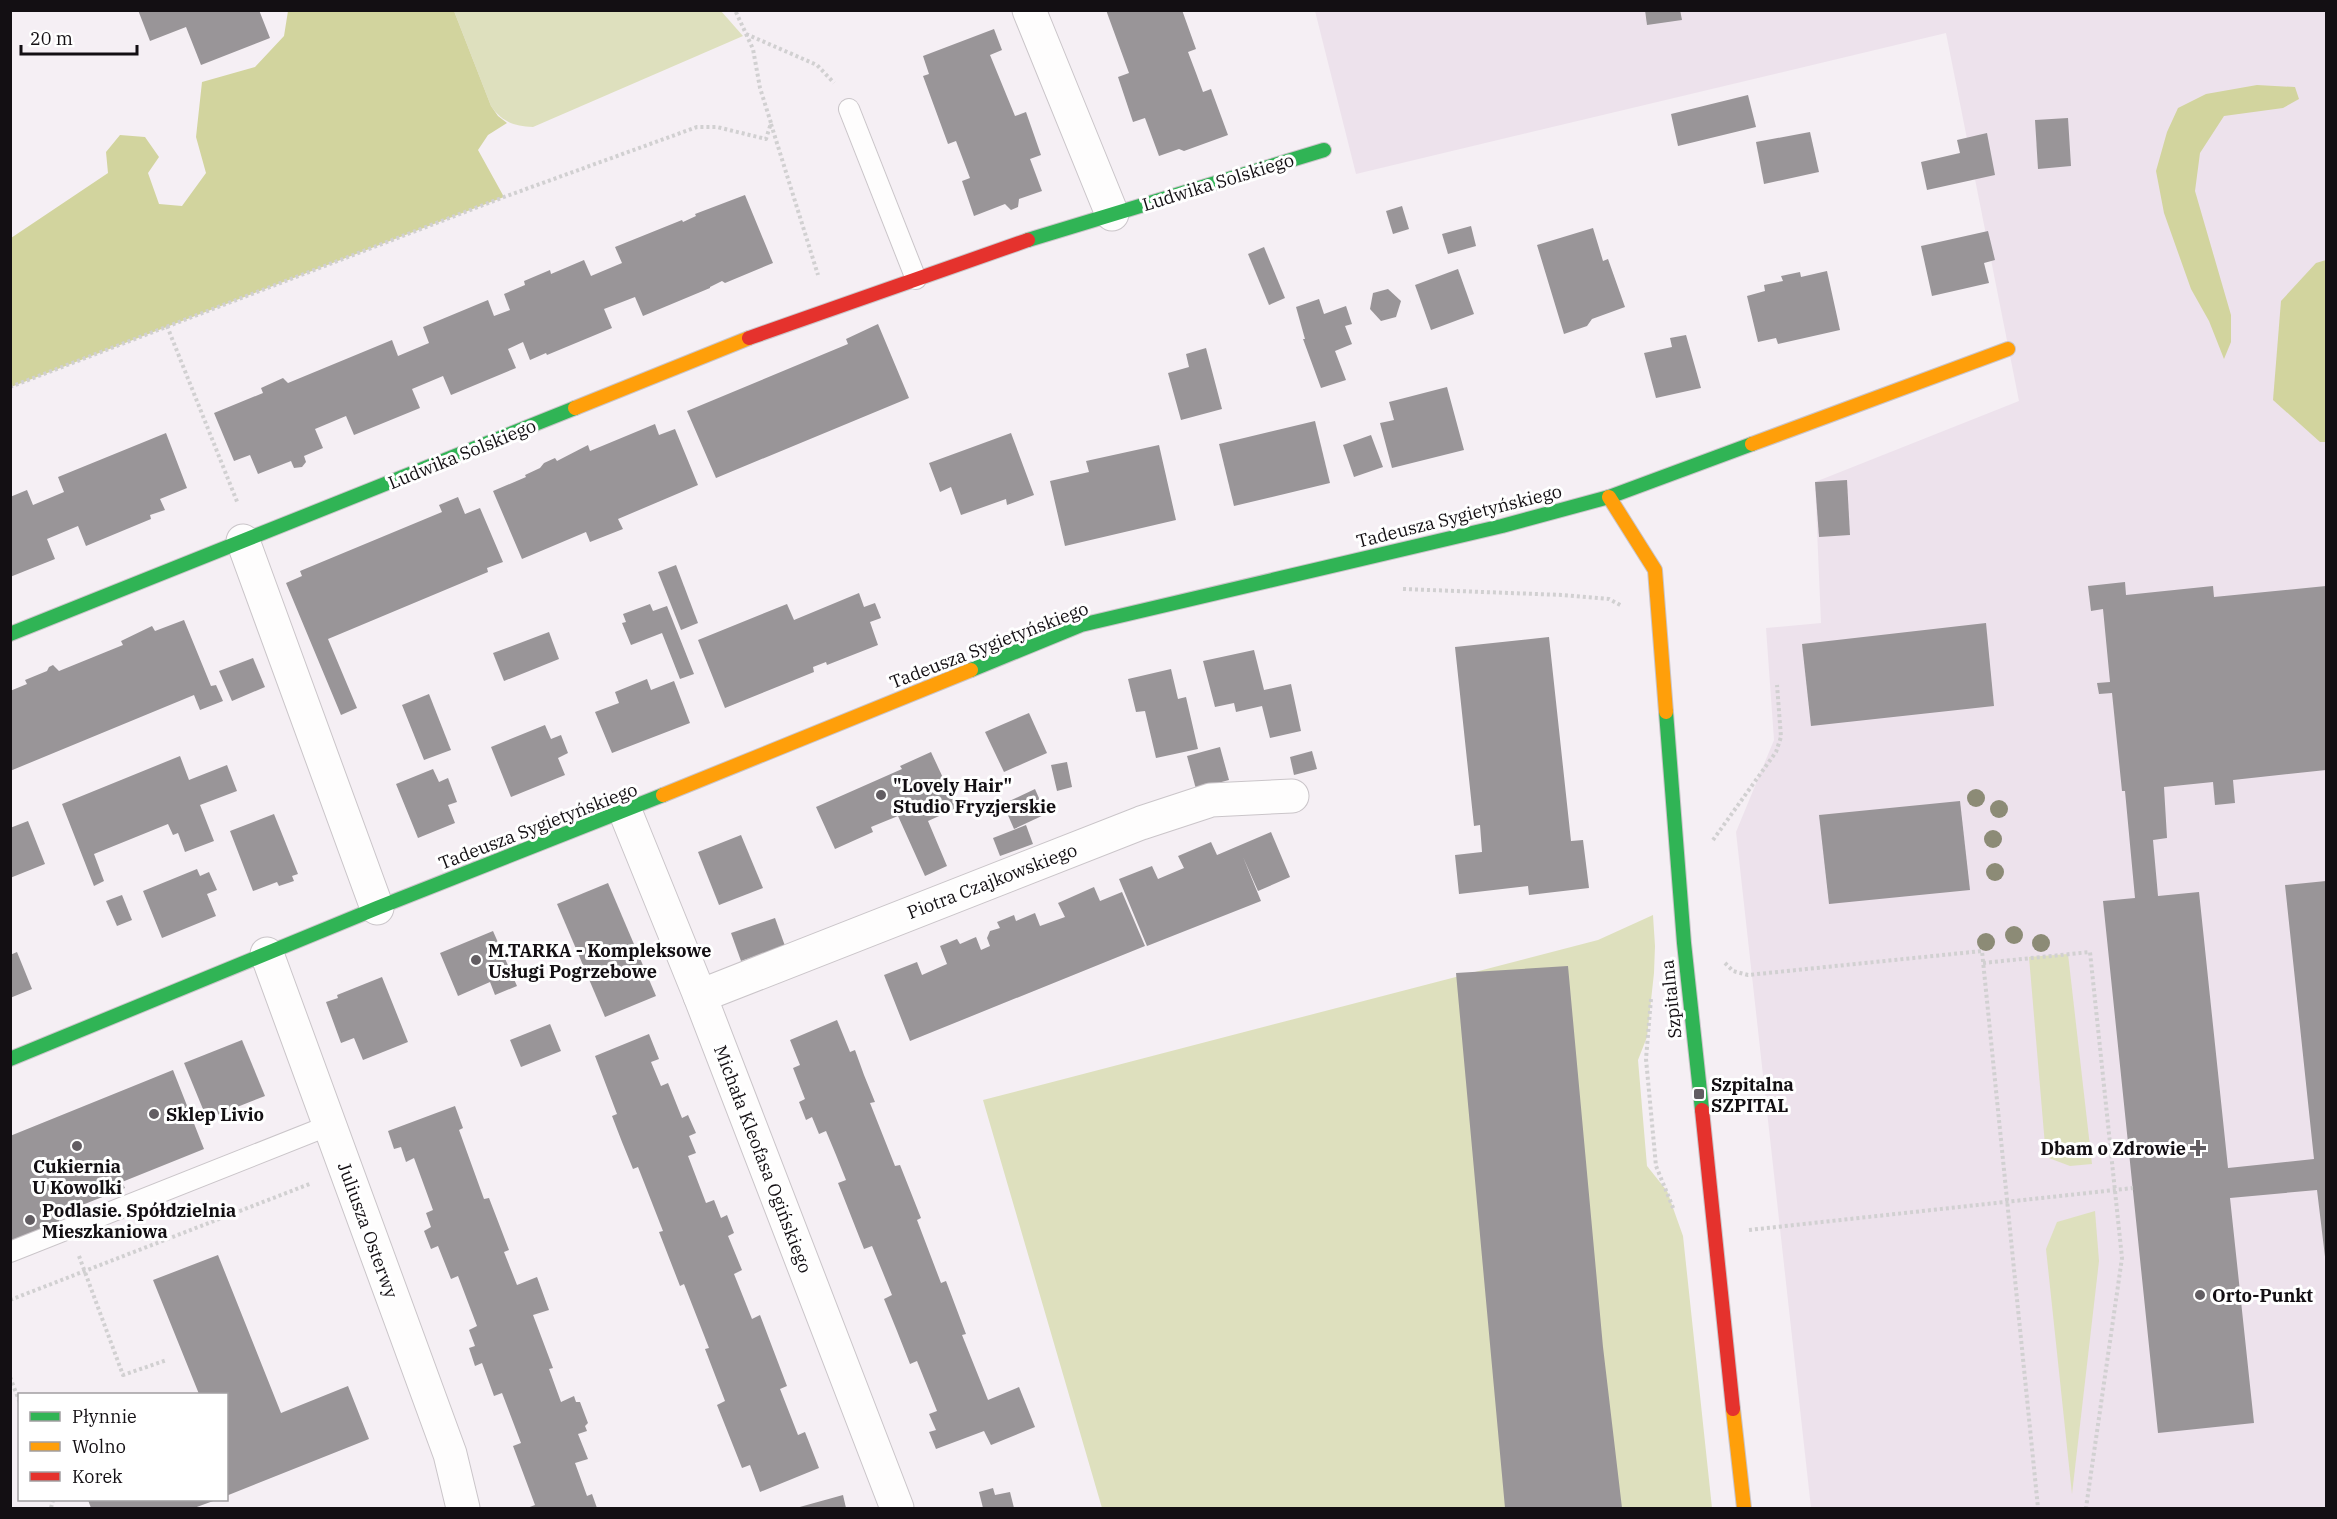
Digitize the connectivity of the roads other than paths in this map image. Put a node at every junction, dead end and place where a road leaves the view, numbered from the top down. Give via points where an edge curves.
1 (1029, 10) edge
2 (849, 109) dead end
3 (1324, 150) dead end
4 (1112, 214) junction
5 (916, 279) junction
6 (2008, 349) dead end
7 (1609, 497) junction
8 (248, 540) junction
9 (10, 634) edge
10 (1292, 796) dead end
11 (625, 811) junction
12 (376, 908) junction
13 (267, 954) junction
14 (700, 996) junction
15 (10, 1059) edge
16 (330, 1125) junction
17 (10, 1252) edge
18 (463, 1509) edge
19 (897, 1509) edge
20 (1744, 1509) edge

1 - 4 street
2 - 5 lane
3 - 4 street, Ludwika Solskiego
4 - 5 street, Ludwika Solskiego
5 - 8 street, Ludwika Solskiego via 780,326
6 - 7 street, Tadeusza Sygietyńskiego
7 - 11 street, Tadeusza Sygietyńskiego via 1081,625
7 - 20 street, Szpitalna via 1655,570 1684,943
8 - 9 street, Ludwika Solskiego
8 - 12 street
10 - 14 street, Piotra Czajkowskiego via 1211,800 1141,823
11 - 12 street, Tadeusza Sygietyńskiego
11 - 14 street, Michała Kleofasa Ogińskiego
12 - 13 street, Tadeusza Sygietyńskiego
13 - 15 street, Tadeusza Sygietyńskiego
13 - 16 street, Juliusza Osterwy
14 - 19 street, Michała Kleofasa Ogińskiego
16 - 17 lane
16 - 18 street, Juliusza Osterwy via 450,1454

